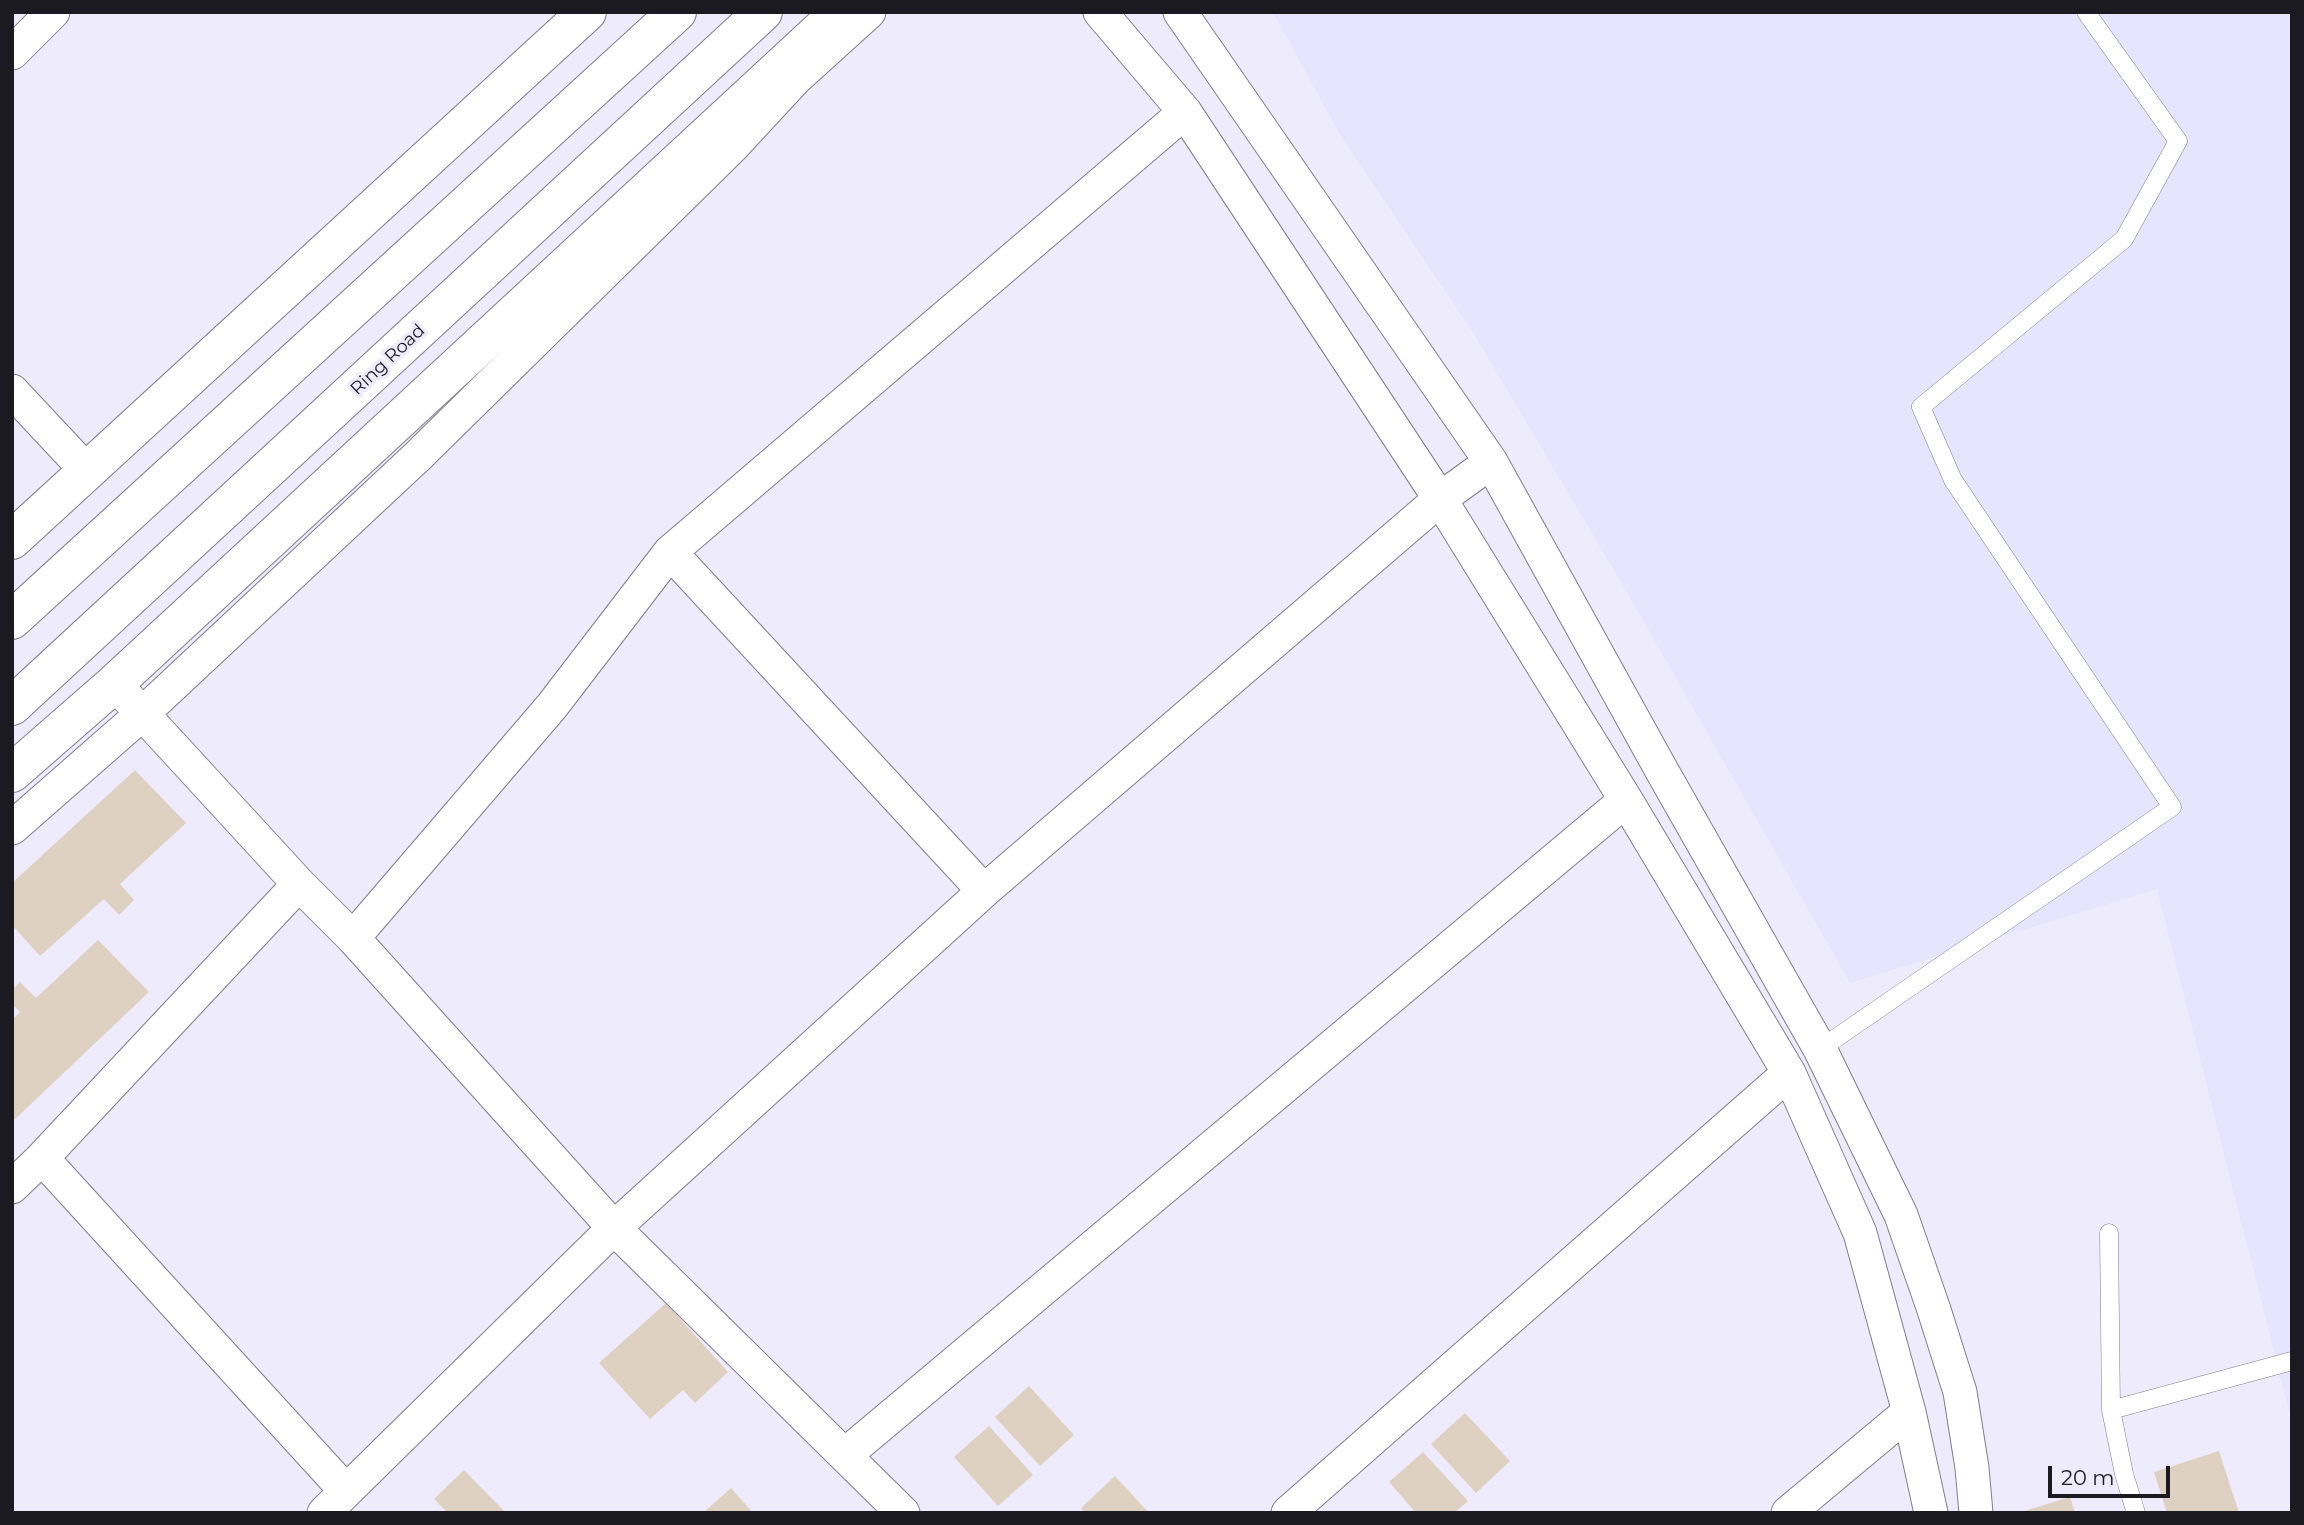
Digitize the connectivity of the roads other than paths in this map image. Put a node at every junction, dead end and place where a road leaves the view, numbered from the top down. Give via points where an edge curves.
1 (53, 12) edge
2 (587, 12) edge
3 (677, 12) edge
4 (763, 12) edge
5 (840, 12) edge
6 (869, 12) edge
7 (1100, 12) edge
8 (1180, 12) edge
9 (2086, 12) edge
10 (12, 53) edge
11 (1185, 112) junction
12 (12, 391) edge
13 (1490, 462) junction
14 (86, 470) junction
15 (1440, 499) junction
16 (12, 540) edge
17 (670, 552) junction
18 (12, 620) edge
19 (115, 683) junction
20 (12, 706) edge
21 (142, 714) junction
22 (12, 773) edge
23 (1626, 800) junction
24 (12, 828) edge
25 (299, 884) junction
26 (984, 891) junction
27 (353, 938) junction
28 (1820, 1049) junction
29 (1789, 1073) junction
30 (42, 1158) junction
31 (12, 1187) edge
32 (614, 1228) junction
33 (2109, 1233) dead end
34 (2292, 1361) edge
35 (2111, 1410) junction
36 (1909, 1412) junction
37 (845, 1455) junction
38 (335, 1502) edge
39 (903, 1513) edge
40 (1288, 1513) edge
41 (1788, 1513) edge
42 (1931, 1513) edge
43 (1976, 1513) edge
44 (2136, 1513) edge

1 - 10 street
2 - 14 main road
3 - 18 main road
4 - 20 main road, Ring Road
5 - 19 main road
6 - 21 street via 795,79 732,147 418,456
7 - 11 street
8 - 13 street
9 - 28 lane via 2178,141 2124,239 1921,407 1953,480 2172,807
11 - 15 street
11 - 17 street
12 - 14 street
13 - 15 street
13 - 28 street
14 - 16 main road
15 - 23 street
15 - 26 street
17 - 26 street
17 - 27 street via 552,706
19 - 21 street
19 - 22 main road
21 - 24 street
21 - 25 street
23 - 29 street
23 - 37 street
25 - 27 street
25 - 30 street
26 - 32 street
27 - 32 street
28 - 43 street via 1901,1215 1934,1310 1960,1392
29 - 36 street via 1860,1233
29 - 40 street
30 - 31 street
30 - 38 street
32 - 37 street
32 - 38 street
33 - 35 lane
34 - 35 lane
35 - 44 lane
36 - 41 street
36 - 42 street
37 - 39 street

